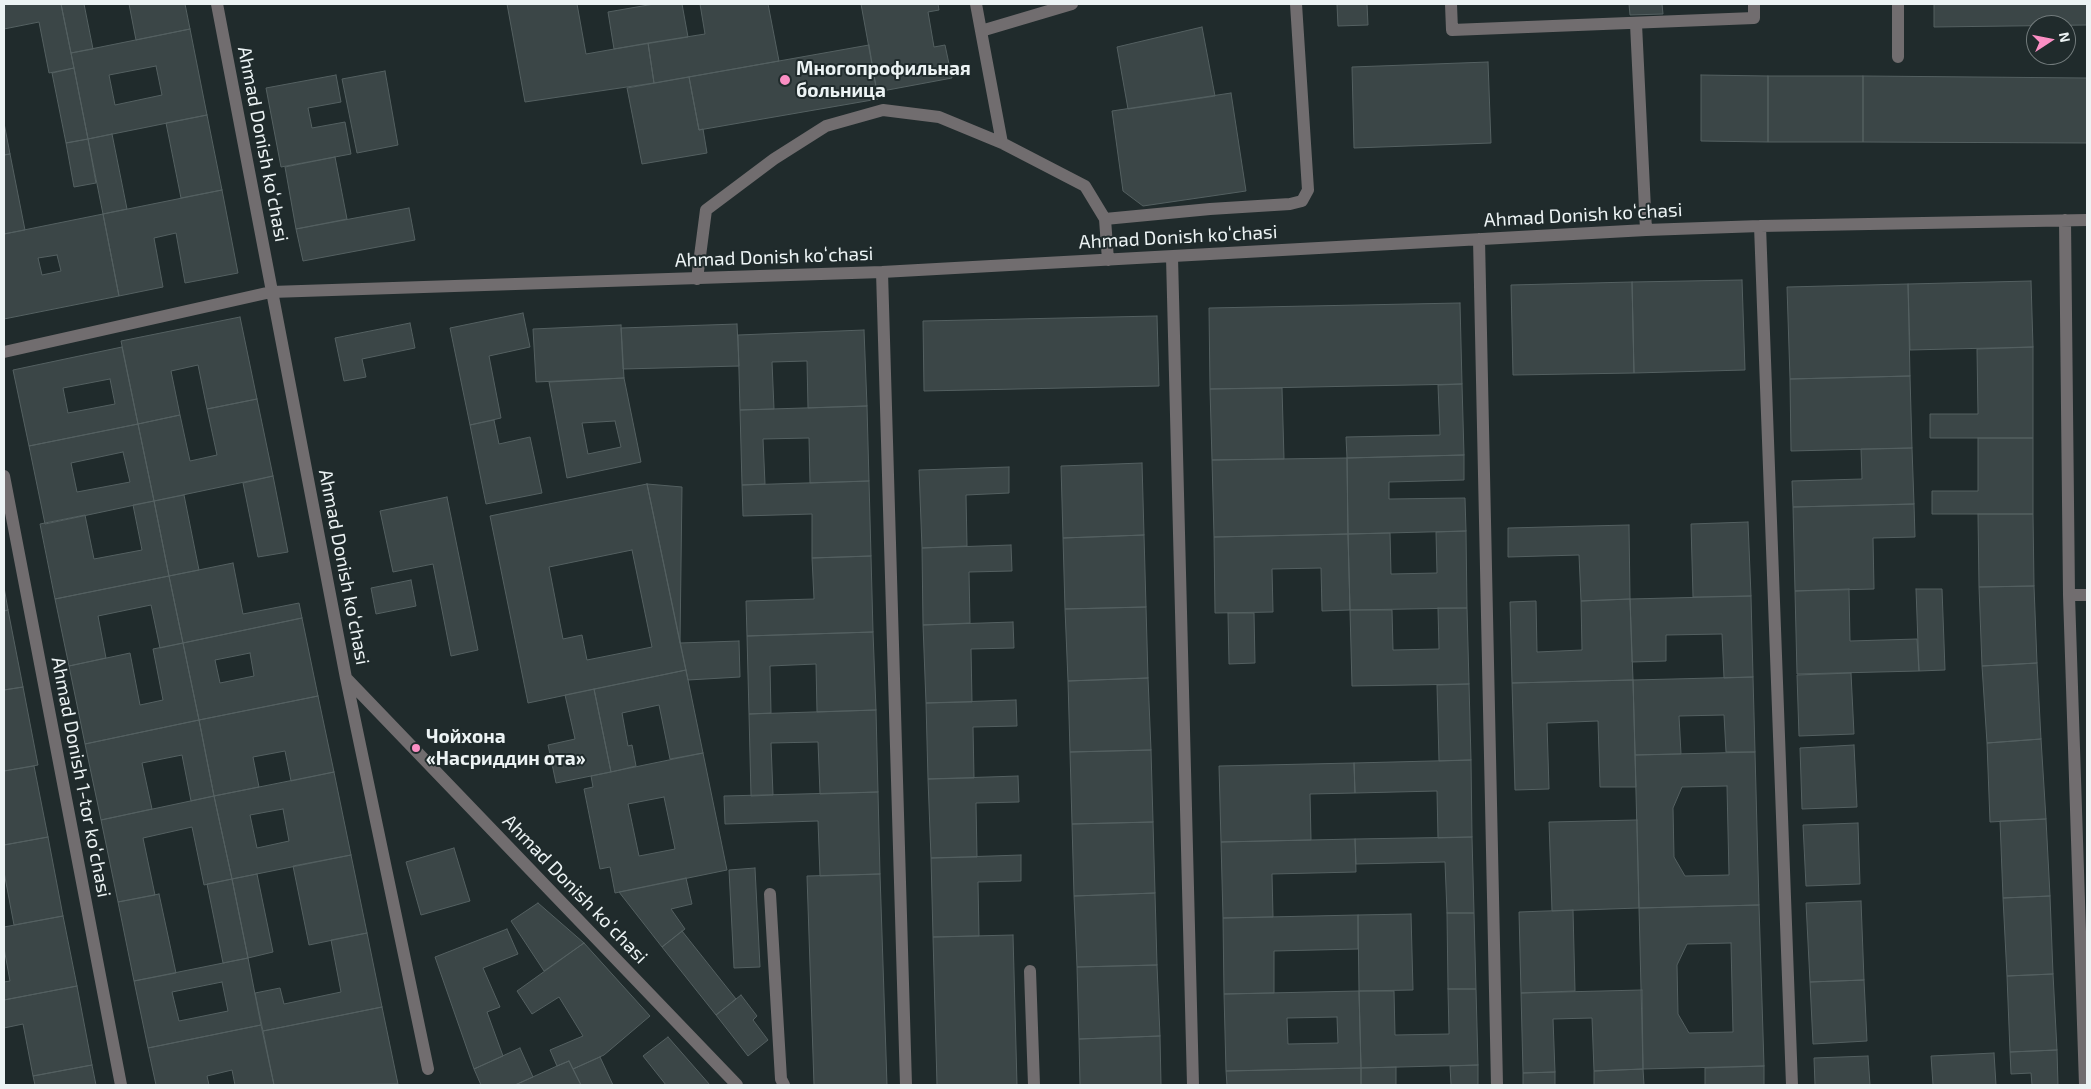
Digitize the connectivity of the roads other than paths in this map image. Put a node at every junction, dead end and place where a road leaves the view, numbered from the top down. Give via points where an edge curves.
1 (217, 4) edge
2 (976, 4) edge
3 (1072, 4) edge
4 (1296, 4) edge
5 (1451, 4) edge
6 (1754, 4) edge
7 (1898, 4) edge
8 (1636, 24) junction
9 (981, 31) junction
10 (1898, 57) dead end
11 (1002, 144) junction
12 (1105, 219) junction
13 (2065, 220) junction
14 (2087, 220) edge
15 (1760, 226) junction
16 (1646, 230) junction
17 (1479, 239) junction
18 (1172, 256) junction
19 (1108, 260) junction
20 (882, 272) junction
21 (697, 279) junction
22 (271, 292) junction
23 (4, 352) edge
24 (4, 476) edge
25 (2070, 595) junction
26 (2087, 595) edge
27 (346, 678) junction
28 (770, 894) dead end
29 (1030, 971) dead end
30 (428, 1070) dead end
31 (121, 1085) edge
32 (737, 1085) edge
33 (784, 1085) edge
34 (906, 1085) edge
35 (1034, 1085) edge
36 (1193, 1085) edge
37 (1497, 1085) edge
38 (1792, 1085) edge
39 (2085, 1085) edge

1 - 22 street, Ahmad Donish koʻchasi
2 - 9 street
3 - 9 street
4 - 12 street via 1308,190 1302,201
5 - 8 street via 1452,30
6 - 8 street via 1754,18
7 - 10 street
8 - 16 street
9 - 11 street
11 - 12 street via 1085,186
11 - 21 street via 939,117 883,110 826,126 774,159 706,210
12 - 19 street
13 - 14 street, Ahmad Donish koʻchasi
13 - 15 street, Ahmad Donish koʻchasi
13 - 25 street
15 - 16 street, Ahmad Donish koʻchasi
15 - 38 street
16 - 17 street, Ahmad Donish koʻchasi
17 - 18 street, Ahmad Donish koʻchasi
17 - 37 street
18 - 19 street, Ahmad Donish koʻchasi
18 - 36 street
19 - 20 street, Ahmad Donish koʻchasi
20 - 21 street, Ahmad Donish koʻchasi
20 - 34 street
21 - 22 street, Ahmad Donish koʻchasi
22 - 23 street
22 - 27 street, Ahmad Donish koʻchasi
24 - 31 street, Ahmad Donish 1-tor koʻchasi
25 - 26 street
25 - 39 street
27 - 30 street
27 - 32 street, Ahmad Donish koʻchasi
28 - 33 street via 781,1079
29 - 35 street

